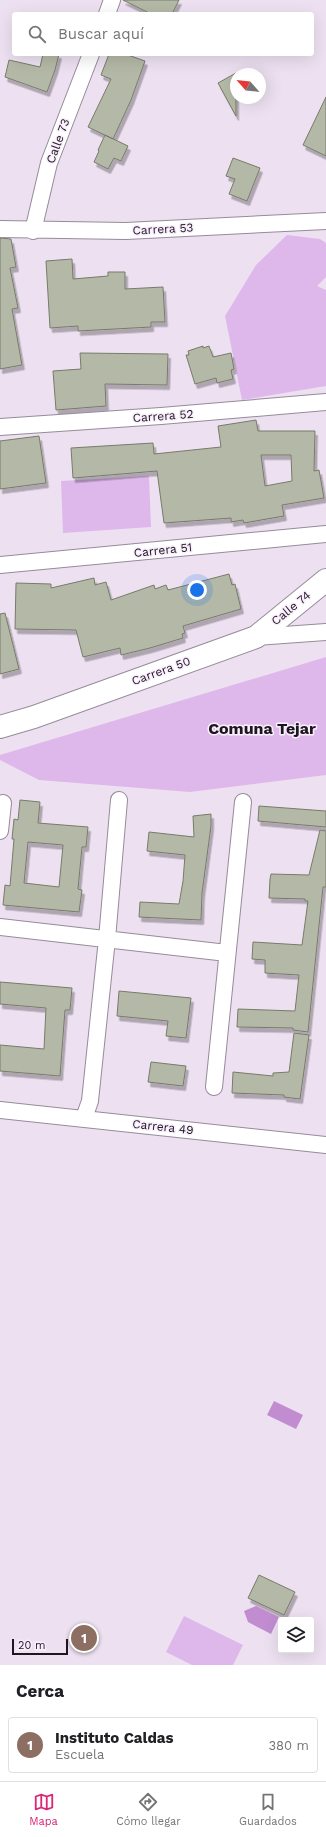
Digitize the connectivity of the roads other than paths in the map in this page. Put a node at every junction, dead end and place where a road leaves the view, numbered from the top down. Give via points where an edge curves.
1 (112, 0) edge
2 (108, 12) edge
3 (90, 56) edge
4 (326, 221) edge
5 (0, 229) edge
6 (33, 231) junction
7 (326, 402) edge
8 (0, 427) edge
9 (326, 534) edge
10 (0, 565) edge
11 (326, 580) edge
12 (326, 632) edge
13 (256, 637) junction
14 (0, 727) edge
15 (119, 800) dead end
16 (243, 802) dead end
17 (3, 803) dead end
18 (0, 831) edge
19 (0, 927) edge
20 (107, 939) junction
21 (227, 953) junction
22 (214, 1087) dead end
23 (0, 1110) edge
24 (84, 1118) junction
25 (326, 1145) edge

1 - 2 street
3 - 6 street, Calle 73 via 49,163
4 - 6 street, Carrera 53 via 126,231
5 - 6 street, Carrera 53
7 - 8 street, Carrera 52
9 - 10 street, Carrera 51
11 - 13 street, Calle 74
12 - 13 street, Carrera 50
13 - 14 street, Carrera 50
15 - 20 street
16 - 21 street
17 - 18 street
19 - 20 street
20 - 21 street
20 - 24 street via 90,1101
21 - 22 street
23 - 24 street, Carrera 49
24 - 25 street, Carrera 49

